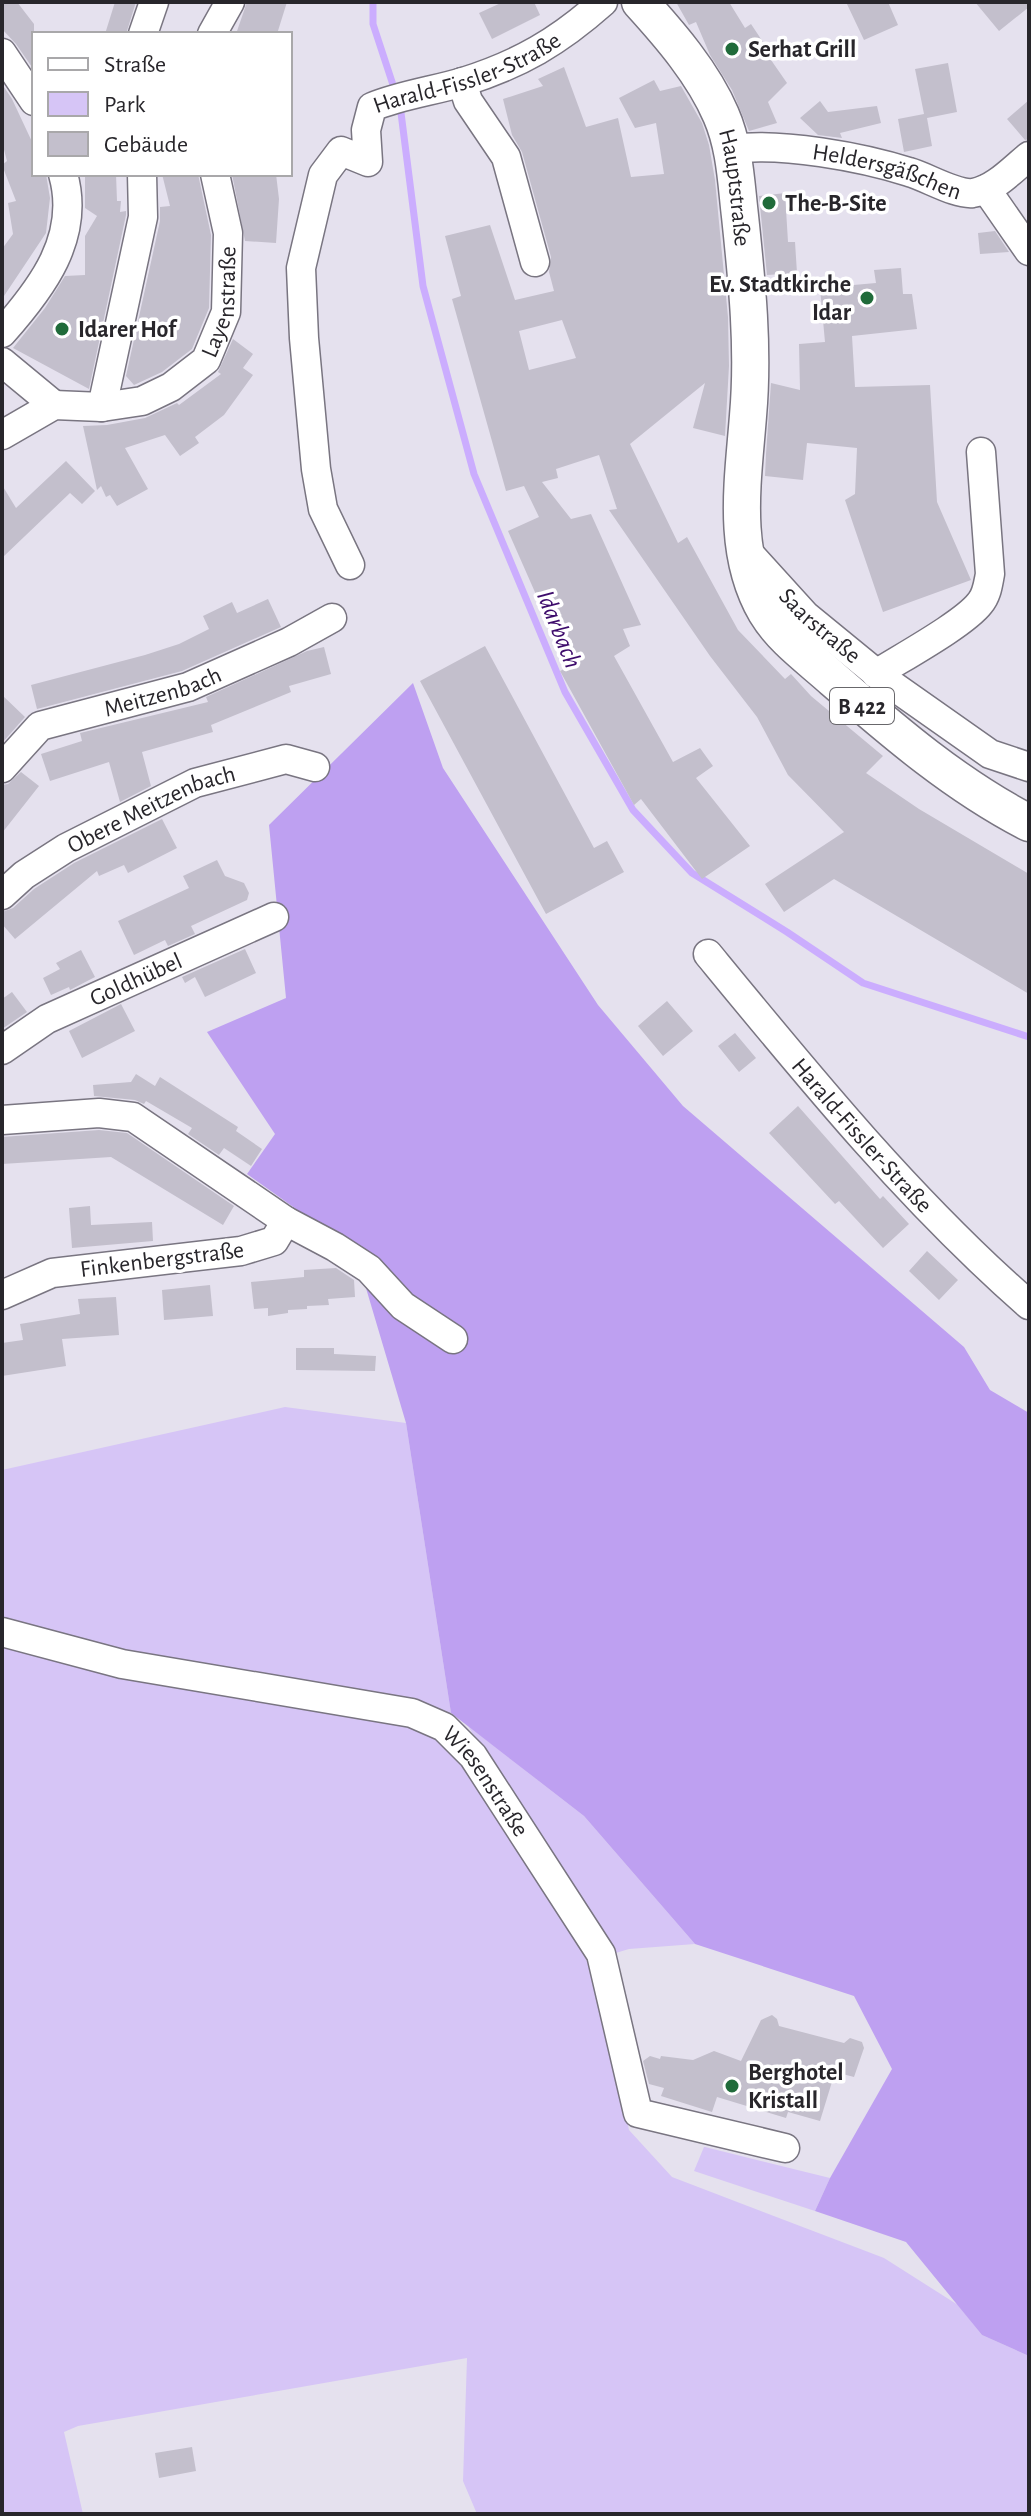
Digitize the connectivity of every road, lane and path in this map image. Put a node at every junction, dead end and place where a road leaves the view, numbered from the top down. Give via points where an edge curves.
1 (154, 2) edge
2 (230, 2) edge
3 (603, 2) edge
4 (640, 2) edge
5 (144, 32) edge
6 (213, 32) edge
7 (2, 53) edge
8 (462, 82) junction
9 (32, 98) edge
10 (732, 149) junction
11 (1029, 156) edge
12 (63, 176) edge
13 (142, 176) edge
14 (215, 176) edge
15 (986, 189) junction
16 (1029, 251) edge
17 (535, 262) dead end
18 (2, 333) edge
19 (2, 362) edge
20 (54, 405) junction
21 (102, 407) junction
22 (2, 435) edge
23 (981, 452) dead end
24 (743, 546) junction
25 (350, 565) dead end
26 (332, 618) dead end
27 (876, 674) junction
28 (315, 767) dead end
29 (1029, 767) edge
30 (2, 768) edge
31 (1029, 823) edge
32 (2, 895) edge
33 (274, 917) dead end
34 (708, 954) dead end
35 (2, 1050) edge
36 (2, 1120) edge
37 (286, 1221) junction
38 (2, 1295) edge
39 (1029, 1305) edge
40 (453, 1339) dead end
41 (2, 1632) edge
42 (785, 2148) dead end

1 - 5 street
2 - 6 street
3 - 8 street, Harald-Fissler-Straße via 571,31 522,61
4 - 10 main road, Hauptstraße / B 422 via 700,80 720,113
7 - 9 street
8 - 17 street via 468,101 506,157
8 - 25 street, Harald-Fissler-Straße via 372,107 366,130 368,162 341,151 323,175 301,268 316,469 323,509
10 - 15 street, Heldersgäßchen via 785,148 906,171 965,193
10 - 24 main road, Hauptstraße / B 422 via 751,349
11 - 15 street, Heldersgäßchen
12 - 18 street via 68,209 61,248
13 - 21 street via 143,217
14 - 21 street, Layenstraße via 228,233 226,312 206,360 142,401
15 - 16 street
19 - 20 street
20 - 21 street, Layenstraße
20 - 22 street
23 - 27 street via 990,574 986,593 950,627
24 - 27 street, Saarstraße via 805,615
24 - 31 main road, B 422 via 765,610 787,639 913,747
26 - 30 street, Meitzenbach via 188,687 40,726
27 - 29 street, Saarstraße via 990,754
28 - 32 street, Obere Meitzenbach via 286,759 195,783 66,848
33 - 35 street, Goldhübel via 47,1019
34 - 39 street, Harald-Fissler-Straße via 891,1171
36 - 37 street via 99,1113 133,1117
37 - 38 street, Finkenbergstraße via 274,1241 241,1251 52,1273
37 - 40 street via 369,1269 403,1306
41 - 42 street, Wiesenstraße via 122,1664 412,1713 444,1727 473,1756 601,1954 638,2113

